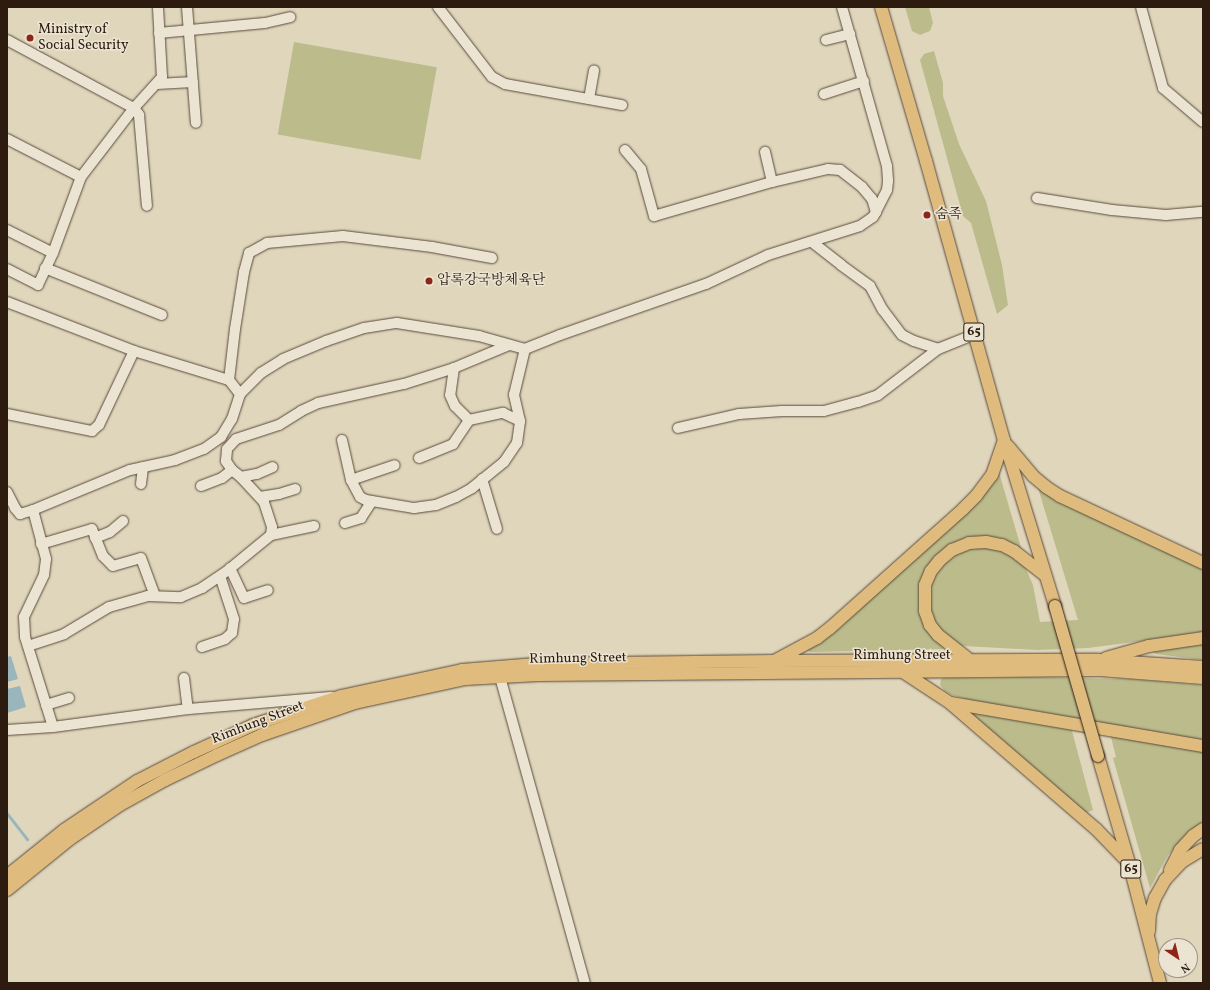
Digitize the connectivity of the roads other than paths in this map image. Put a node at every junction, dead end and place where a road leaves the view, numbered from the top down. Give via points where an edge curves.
1 (158, 7) edge
2 (187, 7) edge
3 (438, 7) edge
4 (842, 7) edge
5 (880, 7) edge
6 (1141, 7) edge
7 (290, 17) dead end
8 (189, 30) junction
9 (159, 33) junction
10 (850, 34) junction
11 (826, 40) dead end
12 (8, 44) edge
13 (594, 70) dead end
14 (864, 81) junction
15 (192, 82) junction
16 (157, 84) junction
17 (824, 94) dead end
18 (589, 99) junction
19 (622, 105) dead end
20 (134, 108) junction
21 (1203, 122) edge
22 (196, 123) dead end
23 (7, 139) edge
24 (625, 150) dead end
25 (765, 152) dead end
26 (81, 177) junction
27 (772, 182) junction
28 (1037, 198) dead end
29 (147, 206) dead end
30 (876, 212) junction
31 (1203, 212) edge
32 (7, 230) edge
33 (812, 242) junction
34 (53, 253) junction
35 (492, 258) dead end
36 (45, 268) junction
37 (7, 269) edge
38 (7, 302) edge
39 (162, 315) dead end
40 (974, 334) junction
41 (509, 345) junction
42 (526, 349) junction
43 (938, 350) junction
44 (134, 351) junction
45 (454, 368) junction
46 (229, 380) junction
47 (240, 394) junction
48 (7, 414) edge
49 (469, 420) junction
50 (520, 421) junction
51 (678, 428) dead end
52 (342, 440) dead end
53 (1004, 440) junction
54 (419, 458) dead end
55 (394, 466) dead end
56 (143, 467) junction
57 (273, 467) dead end
58 (232, 470) junction
59 (241, 477) junction
60 (482, 479) junction
61 (350, 480) junction
62 (141, 484) dead end
63 (201, 486) dead end
64 (295, 489) dead end
65 (7, 492) edge
66 (260, 497) junction
67 (372, 501) junction
68 (33, 510) junction
69 (123, 521) dead end
70 (345, 523) dead end
71 (314, 526) dead end
72 (497, 529) dead end
73 (270, 535) junction
74 (95, 538) junction
75 (40, 544) junction
76 (1203, 563) edge
77 (230, 568) junction
78 (220, 576) junction
79 (1045, 576) junction
80 (268, 590) dead end
81 (155, 596) junction
82 (1203, 638) edge
83 (28, 646) junction
84 (202, 647) dead end
85 (1098, 660) junction
86 (774, 661) junction
87 (972, 662) junction
88 (1203, 668) edge
89 (903, 672) junction
90 (500, 677) junction
91 (184, 678) dead end
92 (1203, 678) edge
93 (341, 696) junction
94 (69, 698) dead end
95 (950, 703) junction
96 (46, 705) junction
97 (188, 709) junction
98 (53, 727) junction
99 (7, 730) edge
100 (1203, 746) edge
101 (1203, 829) edge
102 (1203, 849) edge
103 (1129, 863) junction
104 (7, 876) edge
105 (1165, 880) junction
106 (7, 890) edge
107 (1148, 944) junction
108 (585, 983) edge
109 (1160, 983) edge

1 - 9 street
2 - 8 street
3 - 18 street via 492,77 505,84
4 - 10 street
5 - 40 main road, 65
6 - 21 street via 1163,88
7 - 8 street via 265,23
8 - 9 street
8 - 15 street
9 - 16 street via 162,77
10 - 11 street
10 - 14 street
12 - 20 street
13 - 18 street
14 - 17 street
14 - 30 street via 887,166 888,181 883,200
15 - 16 street
15 - 22 street
16 - 20 street
18 - 19 street
20 - 26 street
20 - 29 street via 139,115
23 - 26 street
24 - 27 street via 641,169 654,216
25 - 27 street
26 - 34 street
27 - 30 street via 828,169 840,170 862,187 872,199
28 - 31 street via 1112,210 1166,215
30 - 33 street via 860,226
32 - 34 street
33 - 42 street via 768,255 706,284
33 - 43 street via 870,286 883,310 902,335
34 - 36 street
35 - 46 street via 432,247 343,236 267,243 249,253 235,329
36 - 37 street via 38,285
36 - 39 street
38 - 44 street
40 - 43 street
40 - 53 main road, 65
41 - 42 street
41 - 45 street
41 - 47 street via 446,330 397,323 364,328 283,359 261,374
42 - 50 street via 514,395
43 - 51 street via 878,395 858,402 824,411 739,414
44 - 46 street
44 - 48 street via 100,425 92,431
45 - 49 street via 450,395 455,406
45 - 58 street via 404,384 318,404 279,425 236,439 227,449 226,461
46 - 47 street
47 - 56 street via 232,419 221,437 213,444 175,460
49 - 50 street via 503,413
49 - 54 street via 453,444
50 - 60 street via 516,443 504,462
52 - 61 street
53 - 76 main road via 1033,476 1060,496
53 - 79 main road, 65
53 - 86 main road via 992,475 963,509 830,628
55 - 61 street
56 - 62 street
56 - 68 street
57 - 59 street
58 - 59 street
58 - 63 street via 222,478
59 - 66 street
60 - 67 street via 472,488 436,505 414,508
60 - 72 street
61 - 67 street via 360,497
64 - 66 street
65 - 68 street via 20,514
66 - 73 street via 272,527
67 - 70 street via 361,518
68 - 75 street
69 - 74 street via 110,532
71 - 73 street
73 - 77 street
74 - 75 street via 92,530
74 - 81 street via 103,556 113,566 141,558
75 - 83 street via 46,559 44,575 24,617
77 - 78 street
77 - 80 street via 244,598
78 - 81 street via 202,588 181,597
78 - 84 street via 234,619 232,633 225,639
79 - 87 main road via 1014,551 1002,545 986,542 969,543 952,550 940,560 931,571 925,585 925,611 930,625 938,635
79 - 103 main road, 65, bridge
81 - 83 street via 110,607 64,634
82 - 85 main road via 1149,646
83 - 96 street
85 - 87 main road, Rimhung Street
85 - 88 main road, Rimhung Street
86 - 87 main road, Rimhung Street
86 - 93 main road, Rimhung Street via 536,664 462,670
89 - 90 main road, Rimhung Street
89 - 92 main road, Rimhung Street via 1100,670
89 - 95 main road
90 - 106 main road, Rimhung Street via 465,679 355,703 262,735 165,780 120,806 70,839
90 - 108 street
91 - 97 street
93 - 97 street
93 - 104 main road, Rimhung Street via 253,725 137,782 64,830
94 - 96 street
95 - 100 main road
95 - 103 main road via 1096,829
96 - 98 street
97 - 98 street
98 - 99 street
101 - 105 main road via 1180,850
102 - 105 main road via 1183,861
103 - 107 main road, 65
105 - 107 main road via 1150,914
107 - 109 main road, 65

